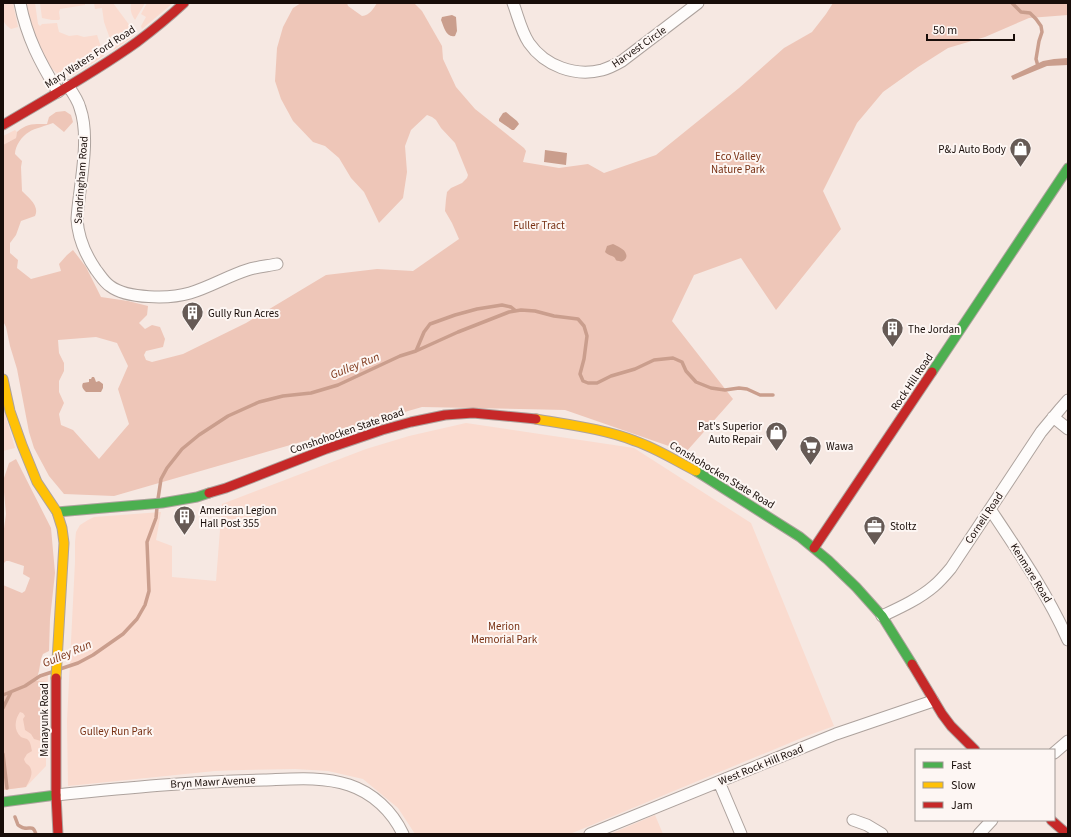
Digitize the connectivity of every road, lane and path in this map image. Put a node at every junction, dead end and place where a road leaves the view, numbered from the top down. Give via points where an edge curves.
1 (20, 3) edge
2 (184, 3) edge
3 (513, 3) edge
4 (698, 3) edge
5 (68, 86) junction
6 (58, 92) junction
7 (3, 125) edge
8 (1068, 168) edge
9 (277, 264) dead end
10 (3, 379) edge
11 (1068, 400) edge
12 (1053, 417) junction
13 (1068, 429) edge
14 (990, 509) junction
15 (57, 512) junction
16 (814, 548) junction
17 (882, 616) junction
18 (1068, 640) edge
19 (933, 700) junction
20 (1068, 741) edge
21 (974, 749) edge
22 (1055, 752) edge
23 (719, 782) junction
24 (56, 796) junction
25 (3, 802) edge
26 (852, 820) dead end
27 (991, 821) edge
28 (1052, 821) edge
29 (58, 834) edge
30 (403, 834) edge
31 (590, 834) edge
32 (741, 834) edge
33 (882, 834) edge
34 (979, 834) edge
35 (1067, 834) edge

1 - 6 street via 25,28 33,48
2 - 5 main road, Mary Waters Ford Road via 130,48
3 - 4 street, Harvest Circle via 525,36 534,49 555,65 583,72 601,70 622,61
5 - 6 main road, Mary Waters Ford Road
5 - 9 street, Sandringham Road via 81,108 85,133 78,231 92,264 110,286 137,296 169,297 202,289 248,270
6 - 7 main road, Mary Waters Ford Road
8 - 16 main road, Rock Hill Road
10 - 15 main road via 10,411 37,482
11 - 12 street, Cornell Road
12 - 13 street
12 - 14 street, Cornell Road
14 - 17 street, Cornell Road via 951,568 933,587
14 - 18 street, Kenmare Road via 1052,606
15 - 16 main road, Conshohocken State Road via 197,497 368,435 411,422 445,415 473,413 579,426 647,446 702,475
15 - 24 main road, Manayunk Road via 64,544 56,671
16 - 17 main road, Conshohocken State Road via 856,587
17 - 19 main road, Conshohocken State Road
19 - 21 main road, Conshohocken State Road via 951,726
19 - 23 street, West Rock Hill Road via 836,734
20 - 22 street
23 - 31 street, West Rock Hill Road
23 - 32 street
24 - 25 main road, Bryn Mawr Avenue
24 - 29 main road, Manayunk Road
24 - 30 street, Bryn Mawr Avenue via 246,780 322,780 348,784 372,796 392,814
26 - 33 street
27 - 34 street
28 - 35 main road

